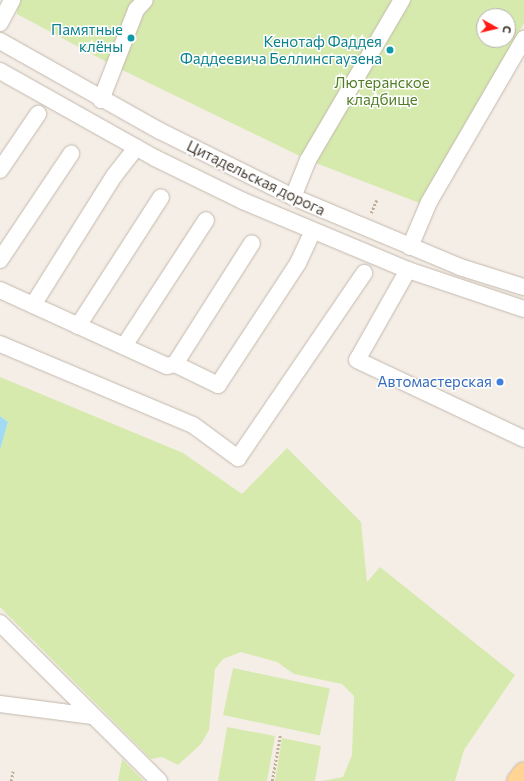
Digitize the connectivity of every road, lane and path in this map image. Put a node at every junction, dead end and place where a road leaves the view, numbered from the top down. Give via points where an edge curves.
1 (12, 0) edge
2 (145, 0) edge
3 (402, 0) edge
4 (0, 23) edge
5 (524, 39) edge
6 (0, 42) edge
7 (0, 71) edge
8 (101, 100) junction
9 (38, 114) dead end
10 (136, 148) junction
11 (71, 154) dead end
12 (0, 170) edge
13 (161, 197) dead end
14 (293, 197) junction
15 (206, 220) dead end
16 (313, 231) junction
17 (252, 244) dead end
18 (410, 247) junction
19 (0, 260) edge
20 (408, 270) junction
21 (364, 273) dead end
22 (524, 287) edge
23 (0, 290) edge
24 (33, 305) junction
25 (524, 309) edge
26 (78, 326) junction
27 (0, 344) edge
28 (124, 346) junction
29 (175, 364) junction
30 (524, 439) edge
31 (0, 623) edge
32 (0, 704) edge
33 (92, 716) junction
34 (280, 736) dead end
35 (13, 771) dead end
36 (524, 772) edge
37 (11, 781) edge
38 (159, 781) edge
39 (272, 781) edge
40 (517, 781) edge

1 - 4 street
2 - 8 street via 136,10
3 - 14 street via 308,160
5 - 18 street via 429,202
6 - 8 street, Цитадельская дорога
7 - 10 street, Цитадельская дорога
8 - 14 street, Цитадельская дорога
9 - 12 street
10 - 16 street, Цитадельская дорога via 243,201
10 - 24 street via 114,176
11 - 19 street
13 - 26 street
14 - 18 street, Цитадельская дорога
15 - 28 street
16 - 20 street, Цитадельская дорога
16 - 29 street via 298,263 218,385
17 - 29 street
18 - 22 street, Цитадельская дорога via 460,267
20 - 25 street, Цитадельская дорога
20 - 30 street via 357,360
21 - 27 street via 238,458 193,425
23 - 24 street
24 - 26 street
26 - 28 street
28 - 29 street via 167,366
31 - 33 street
32 - 33 street
33 - 38 street
34 - 39 path
35 - 37 path
36 - 40 main road

